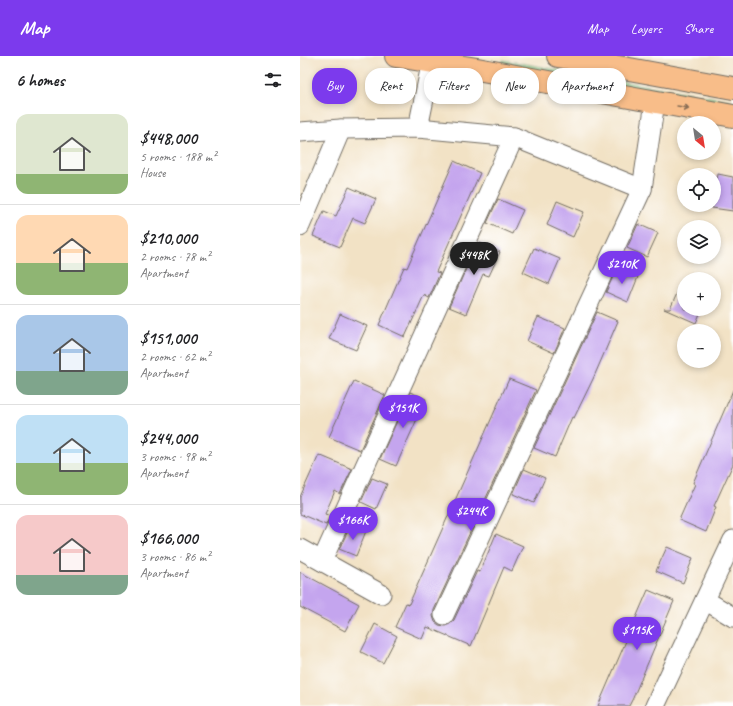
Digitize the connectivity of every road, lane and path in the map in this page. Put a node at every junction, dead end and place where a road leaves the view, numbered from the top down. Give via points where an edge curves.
1 (396, 56) edge
2 (558, 56) edge
3 (478, 63) edge
4 (733, 88) edge
5 (424, 99) edge
6 (655, 102) junction
7 (733, 116) edge
8 (418, 128) junction
9 (341, 129) junction
10 (300, 132) edge
11 (514, 138) junction
12 (642, 189) junction
13 (300, 226) edge
14 (733, 540) edge
15 (300, 549) edge
16 (322, 561) junction
17 (727, 571) edge
18 (382, 594) dead end
19 (705, 600) junction
20 (444, 615) dead end
21 (733, 617) edge
22 (655, 706) edge

1 - 3 highway
2 - 4 highway
3 - 6 highway
5 - 8 street
6 -> 7 highway
6 - 12 street
8 - 9 street
8 - 11 street
9 - 10 street
9 - 13 street
11 - 12 street
11 - 16 street
12 - 20 street
14 - 17 street
15 - 16 street
16 - 18 street
17 - 19 street
19 - 21 street
19 - 22 street

